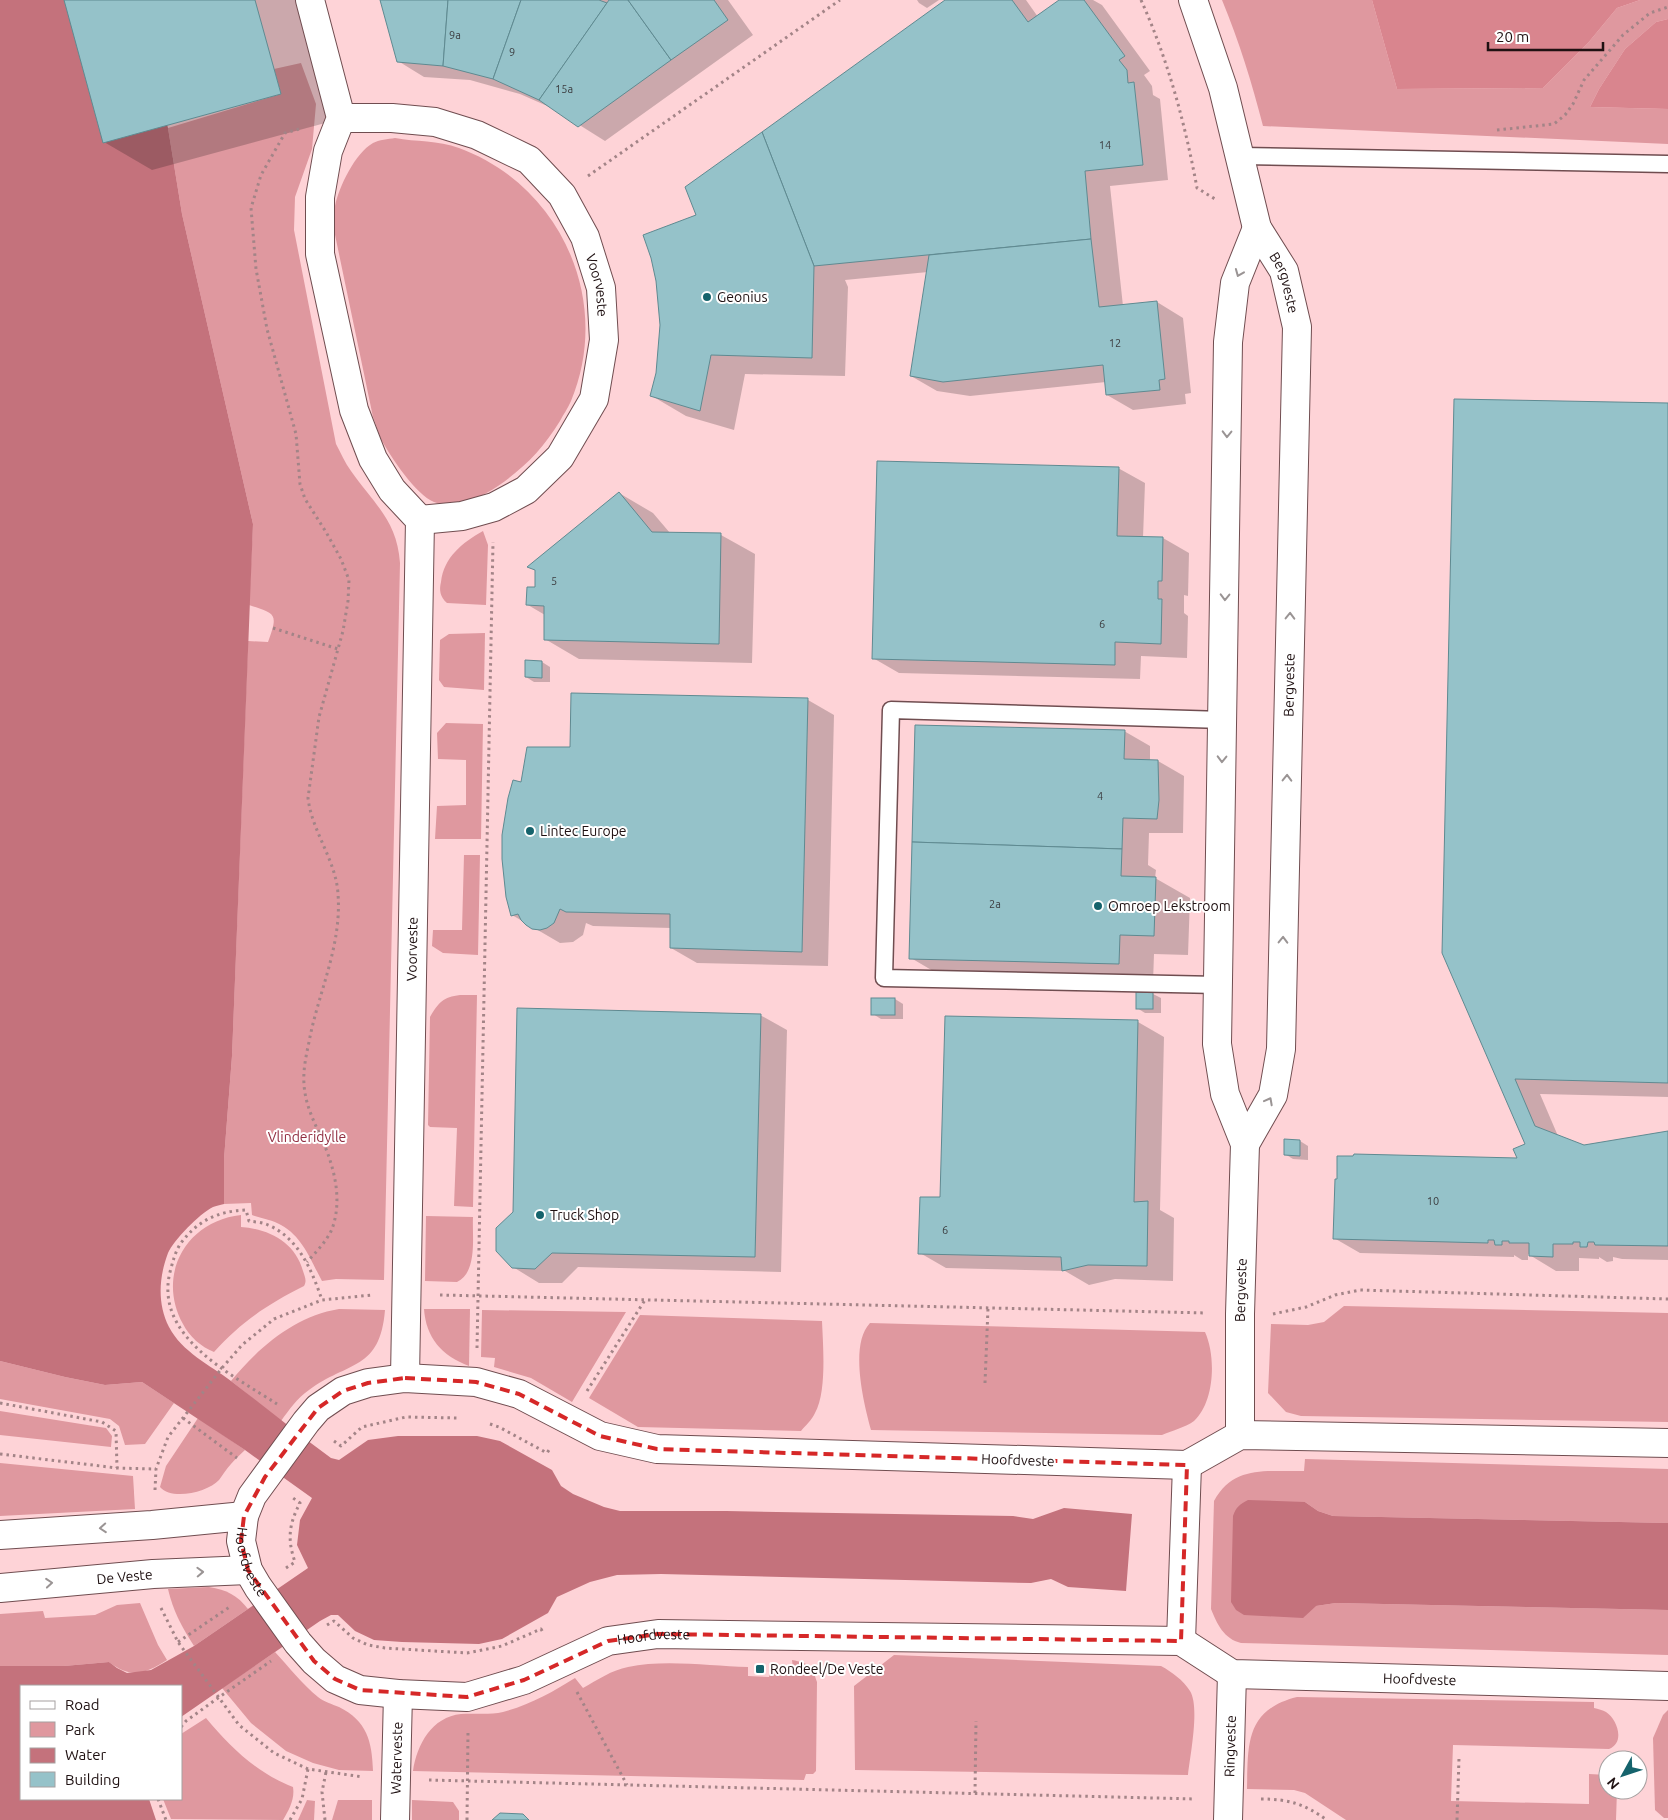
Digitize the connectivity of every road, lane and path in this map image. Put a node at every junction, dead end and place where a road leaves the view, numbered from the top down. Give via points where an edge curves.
1 (310, 0) edge
2 (840, 0) edge
3 (1141, 0) edge
4 (1193, 0) edge
5 (1668, 6) edge
6 (341, 118) junction
7 (1496, 130) dead end
8 (1241, 156) junction
9 (1668, 164) edge
10 (562, 195) junction
11 (1257, 228) junction
12 (494, 508) junction
13 (420, 520) junction
14 (273, 628) dead end
15 (338, 649) junction
16 (1223, 720) junction
17 (1218, 985) junction
18 (1245, 1144) junction
19 (307, 1262) junction
20 (406, 1294) junction
21 (478, 1296) junction
22 (1668, 1298) edge
23 (322, 1300) junction
24 (988, 1308) junction
25 (1240, 1314) junction
26 (222, 1368) junction
27 (405, 1378) junction
28 (476, 1382) junction
29 (985, 1383) dead end
30 (0, 1404) edge
31 (1240, 1436) junction
32 (1668, 1443) edge
33 (0, 1454) edge
34 (1187, 1465) junction
35 (118, 1468) junction
36 (244, 1516) junction
37 (0, 1535) edge
38 (253, 1579) junction
39 (0, 1588) edge
40 (1181, 1641) junction
41 (178, 1642) dead end
42 (467, 1653) dead end
43 (1232, 1674) junction
44 (1668, 1686) edge
45 (398, 1694) junction
46 (467, 1697) junction
47 (976, 1721) dead end
48 (1459, 1758) dead end
49 (308, 1769) junction
50 (326, 1772) junction
51 (397, 1779) junction
52 (468, 1781) junction
53 (974, 1794) junction
54 (158, 1800) edge
55 (1228, 1810) edge
56 (166, 1820) edge
57 (290, 1820) edge
58 (325, 1820) edge
59 (396, 1820) edge
60 (467, 1820) edge
61 (1326, 1820) edge
62 (1457, 1820) edge

1 - 6 street
2 - 10 path
3 - 11 path via 1171,76 1198,188
4 - 8 street, Bergveste via 1223,88
5 - 7 path via 1650,13 1622,35 1584,80 1565,115 1554,124
6 - 10 street, Voorveste via 435,122 477,135 529,160
6 - 13 street via 328,150 320,197 320,254 354,410 373,459 392,490
6 - 15 path via 285,133 261,175 251,208 256,269 267,329 296,434 300,484 305,499 334,546 348,580 348,601
8 - 9 lane
8 - 11 street, Bergveste
10 - 12 street, Voorveste via 585,237 601,288 604,340 594,399 560,457 526,490
11 -> 16 street, Bergveste via 1235,282 1228,342
18 -> 11 street, Bergveste via 1272,1095 1281,1049 1297,327 1284,271
12 - 13 street, Voorveste via 462,516
12 - 21 path
13 - 20 street, Voorveste
14 - 15 path
15 - 19 path via 319,717 308,798 309,811 334,869 338,929 312,1025 304,1082 306,1101 329,1155 336,1181 337,1205 332,1230
16 -> 17 street, Bergveste
16 - 17 lane via 892,710 884,978
17 - 18 street, Bergveste via 1217,1044 1225,1094
18 - 25 street, Bergveste
19 - 23 path
19 - 26 path via 282,1232 249,1220 246,1210 212,1216 187,1235 174,1256 168,1282 171,1311 188,1340
20 - 21 path
20 - 23 path
20 - 27 street, Voorveste
21 - 24 path
21 - 28 path
22 - 25 path via 1360,1290 1278,1314
23 - 26 path via 274,1319 242,1345
24 - 25 path
24 - 29 path
25 - 31 street, Bergveste
26 - 35 path via 168,1437 156,1469
27 - 28 street, Hoofdveste
27 - 36 street, Hoofdveste via 368,1383 343,1391 318,1408 265,1477
28 - 34 street, Hoofdveste via 519,1394 600,1436 657,1449
30 - 35 path via 102,1422 116,1430
31 - 32 street
31 - 34 street
33 - 35 path
34 - 40 street
36 -> 37 street
36 - 38 street, Hoofdveste via 241,1541
39 -> 38 street, De Veste via 153,1574
38 - 45 street, Hoofdveste via 298,1643 335,1679 360,1690
40 - 43 street
40 - 46 street, Hoofdveste via 658,1634 608,1640 524,1680
41 - 49 path via 239,1725 274,1753
42 - 46 path
43 - 44 street, Hoofdveste
43 - 55 street, Ringveste
45 - 46 street, Hoofdveste
45 - 51 street, Waterveste
46 - 52 path
47 - 53 path
48 - 62 path
49 - 50 path
49 - 57 path via 302,1799
50 - 51 path
50 - 58 path via 322,1792
51 - 52 path
51 - 59 street, Waterveste
52 - 53 path
52 - 60 path
53 - 55 path
54 - 56 path
55 - 61 path via 1281,1799 1309,1808

